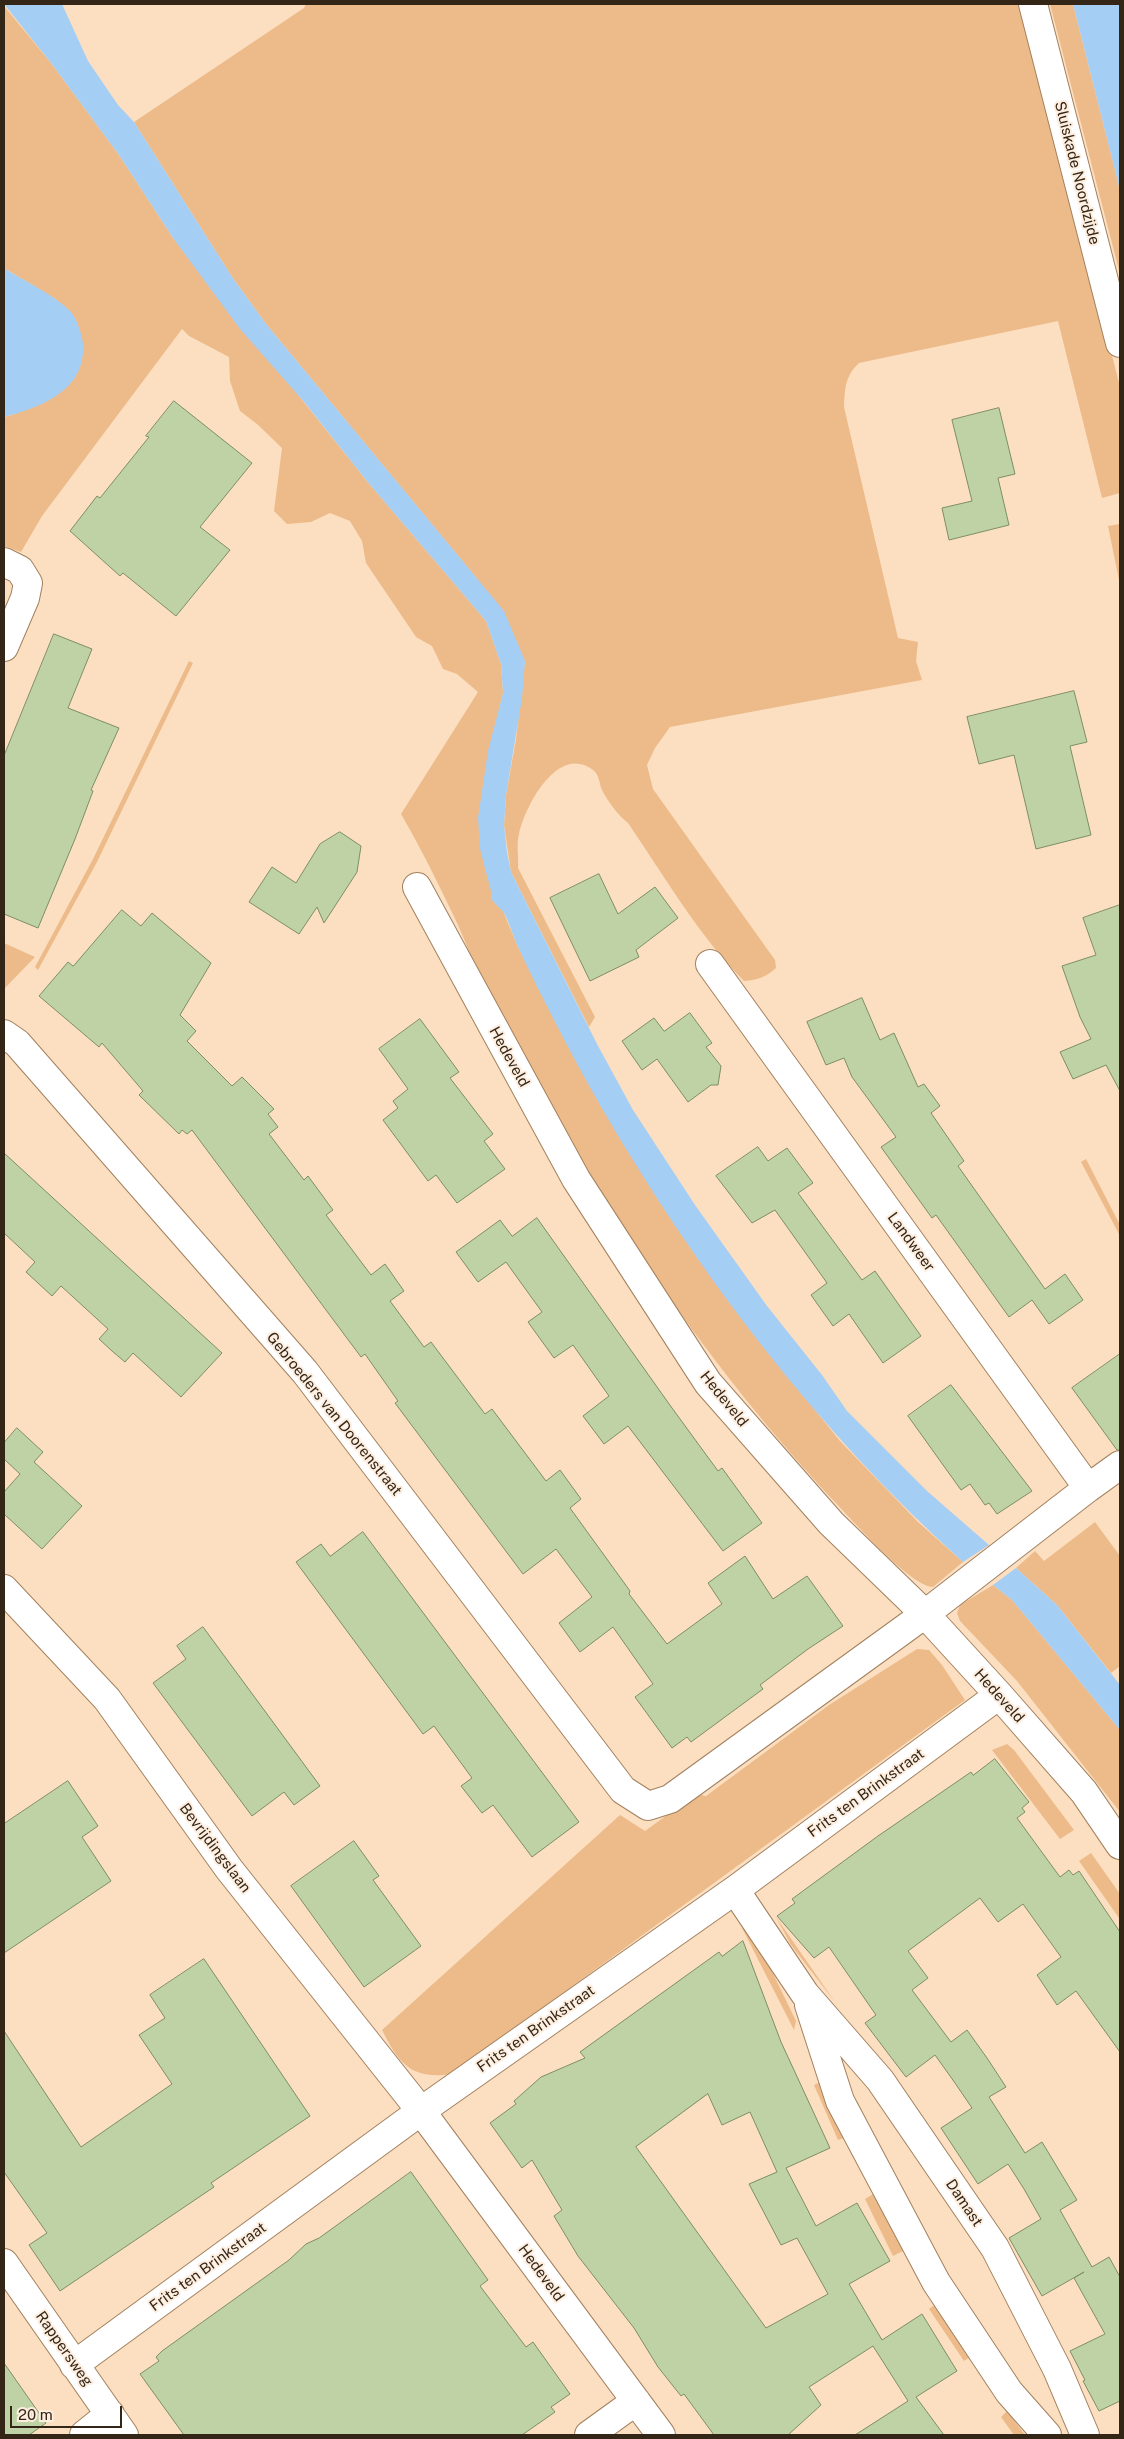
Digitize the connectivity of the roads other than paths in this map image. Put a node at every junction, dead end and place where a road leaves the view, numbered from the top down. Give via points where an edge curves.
1 (1033, 4) edge
2 (1120, 343) edge
3 (12, 566) edge
4 (4, 647) edge
5 (417, 887) dead end
6 (710, 964) dead end
7 (4, 1034) edge
8 (1120, 1465) edge
9 (1088, 1488) junction
10 (4, 1589) edge
11 (925, 1614) junction
12 (999, 1695) junction
13 (1120, 1845) edge
14 (735, 1890) junction
15 (805, 1994) junction
16 (421, 2110) junction
17 (4, 2263) edge
18 (74, 2365) junction
19 (636, 2401) junction
20 (117, 2425) edge
21 (84, 2435) edge
22 (589, 2435) edge
23 (661, 2435) edge
24 (1047, 2435) edge
25 (1085, 2435) edge

1 - 2 street, Sluiskade Noordzijde
3 - 4 street via 28,583
5 - 11 street, Hedeveld via 576,1179 708,1383 831,1523
6 - 9 street, Landweer
7 - 11 street, Gebroeders van Doorenstraat via 17,1043 305,1372 622,1790 648,1806 670,1799
8 - 9 street
9 - 11 street
10 - 16 street, Bevrijdingslaan via 107,1699 229,1869
11 - 12 street, Hedeveld
12 - 13 street, Hedeveld via 1084,1792
12 - 14 street, Frits ten Brinkstraat
14 - 15 street, Damast
14 - 16 street, Frits ten Brinkstraat
15 - 24 street, Damast via 840,2101 936,2282 1009,2392
15 - 25 street, Damast via 880,2080 995,2248 1057,2369
16 - 18 street, Frits ten Brinkstraat
16 - 19 street, Hedeveld
17 - 18 street, Rappersweg
18 - 20 street, Rappersweg
19 - 22 street
19 - 23 street, Hedeveld
20 - 21 street

